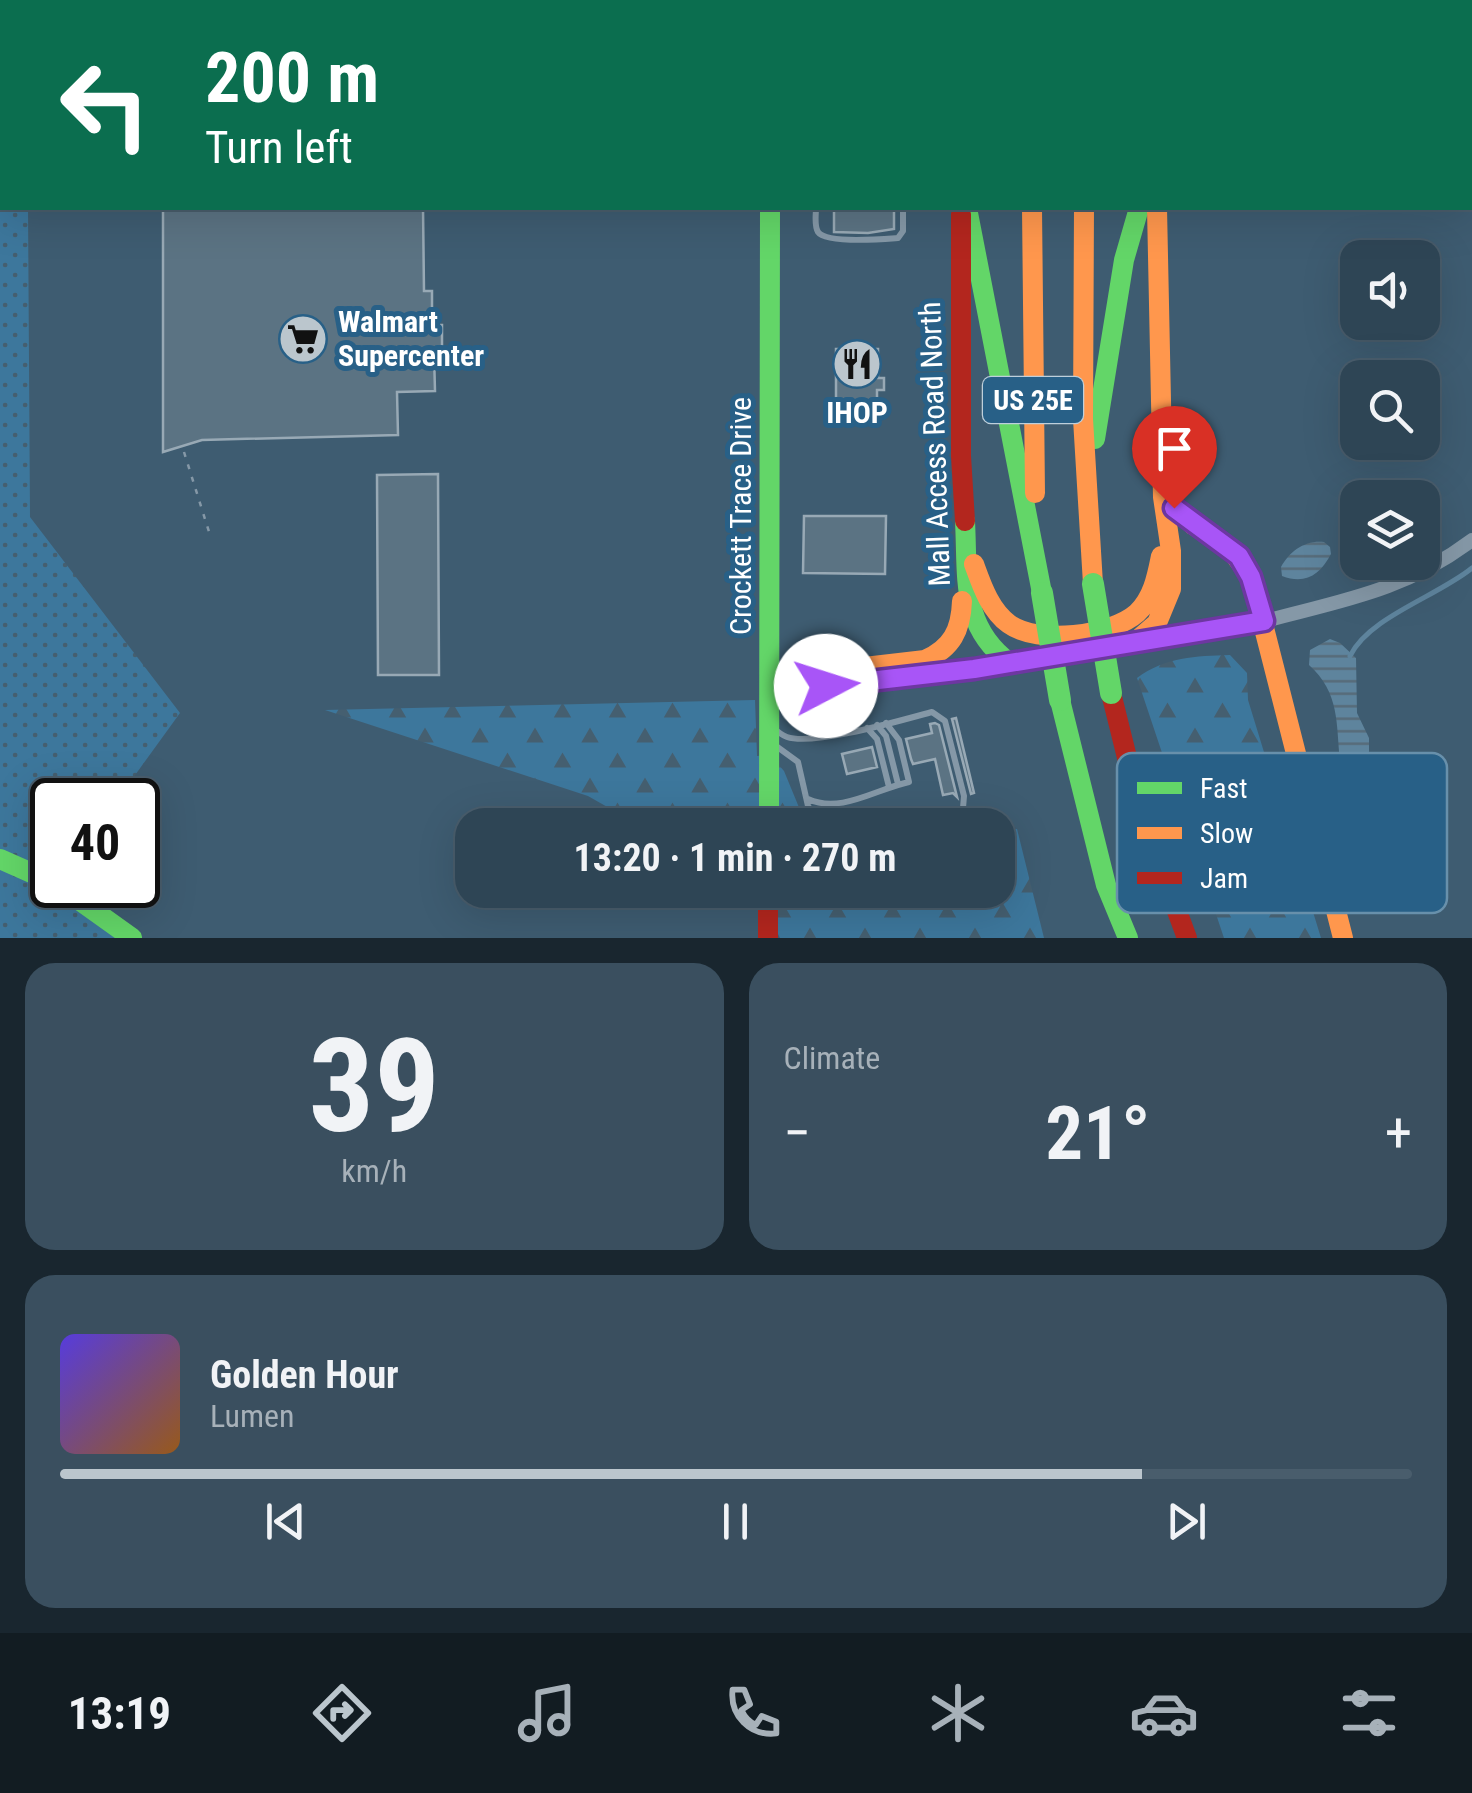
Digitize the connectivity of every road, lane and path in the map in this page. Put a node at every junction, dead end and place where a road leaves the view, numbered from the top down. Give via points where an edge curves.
1 (770, 210) edge
2 (816, 210) edge
3 (904, 210) edge
4 (964, 210) edge
5 (964, 210) edge
6 (1032, 210) edge
7 (1084, 210) edge
8 (1138, 210) edge
9 (1157, 210) edge
10 (184, 452) dead end
11 (1163, 497) junction
12 (1086, 498) junction
13 (964, 533) junction
14 (210, 535) dead end
15 (1472, 540) edge
16 (1042, 593) junction
17 (1264, 621) junction
18 (1133, 643) junction
19 (1010, 663) junction
20 (771, 682) junction
21 (882, 724) junction
22 (866, 728) junction
23 (770, 734) junction
24 (1125, 753) edge
25 (1295, 753) edge
26 (893, 785) junction
27 (807, 798) junction
28 (769, 808) edge
29 (0, 859) edge
30 (30, 873) edge
31 (89, 908) edge
32 (768, 908) edge
33 (1117, 911) edge
34 (1118, 913) edge
35 (1178, 913) edge
36 (1336, 913) edge
37 (132, 938) edge
38 (768, 938) edge
39 (1128, 938) edge
40 (1187, 938) edge
41 (1343, 938) edge

1 - 20 main road, Crockett Trace Drive
2 - 3 lane via 820,234 848,239 898,238
4 - 13 main road, Mall Access Road North
5 - 16 main road
6 - 16 main road, US 25E
7 - 12 main road, US 25E
8 - 12 main road via 1124,260
9 - 11 main road
10 - 14 path
11 - 13 main road via 1161,557 1150,598 1137,614 1101,630 1042,637 1008,624 984,594
11 - 17 main road via 1239,556
11 - 18 main road via 1171,588 1157,623
12 - 24 main road, US 25E, bridge via 1093,584
13 - 19 main road, Mall Access Road North via 972,618
13 - 20 main road via 961,624 940,655
15 - 17 street via 1379,592
16 - 33 main road, US 25E, bridge via 1060,700
17 - 18 main road
17 - 25 main road
18 - 19 main road
19 - 20 main road via 826,686
20 - 23 main road, Crockett Trace Drive
21 - 22 lane
21 - 26 lane via 899,740 909,782
21 - 27 lane via 932,712 945,720 964,796 962,820 838,820 816,816
22 - 23 lane via 798,739
22 - 26 lane via 877,739
23 - 27 lane via 798,762
23 - 28 main road, Crockett Trace Drive
26 - 27 lane via 835,805
29 - 30 main road
31 - 37 main road
32 - 38 main road
34 - 39 main road, US 25E, bridge
35 - 40 main road, US 25E, bridge
36 - 41 main road

